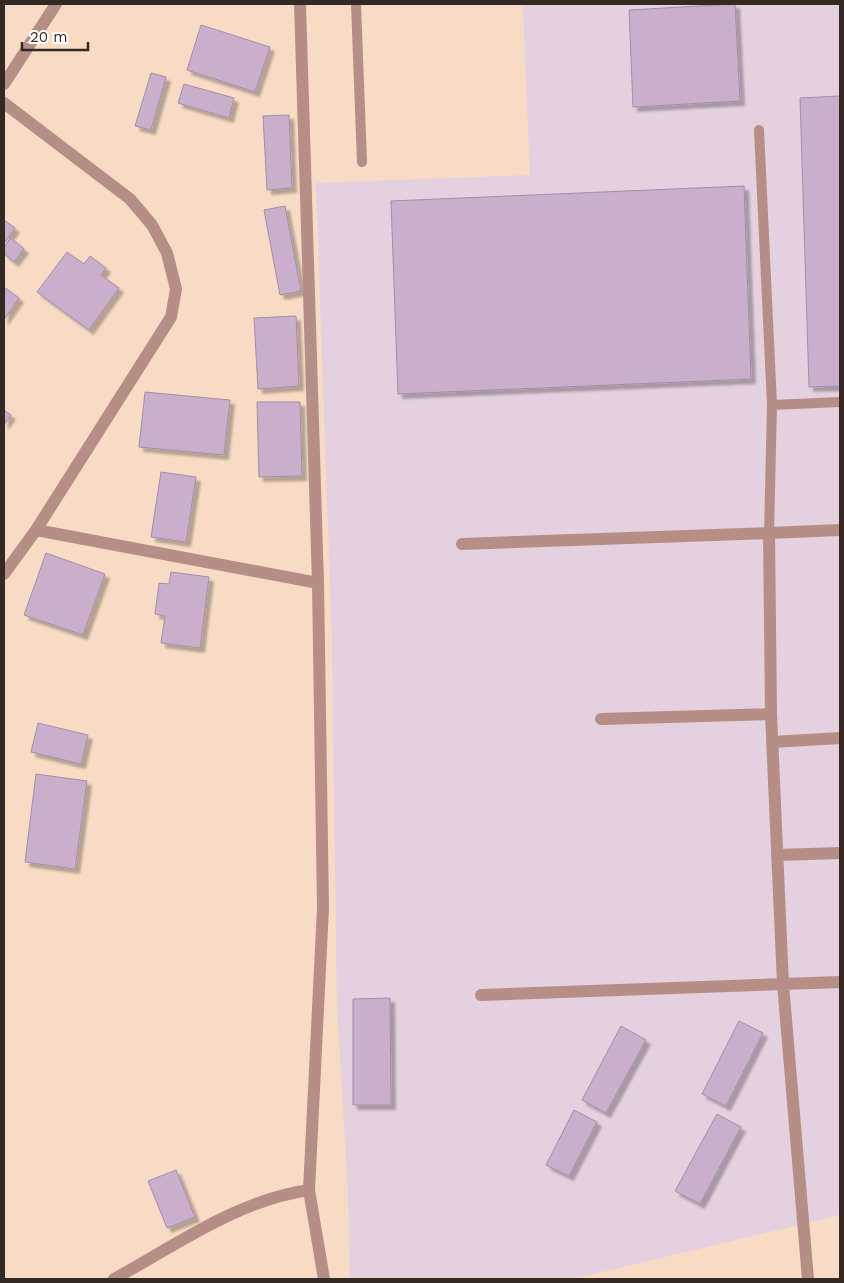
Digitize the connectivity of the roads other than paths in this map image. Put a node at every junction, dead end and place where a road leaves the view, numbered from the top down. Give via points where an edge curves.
1 (56, 4) edge
2 (300, 4) edge
3 (356, 4) edge
4 (4, 84) edge
5 (4, 103) edge
6 (759, 130) dead end
7 (362, 162) dead end
8 (840, 402) edge
9 (772, 406) junction
10 (36, 530) junction
11 (840, 530) edge
12 (769, 533) junction
13 (462, 544) dead end
14 (4, 574) edge
15 (318, 583) junction
16 (771, 714) junction
17 (601, 720) dead end
18 (840, 738) edge
19 (772, 742) junction
20 (840, 853) edge
21 (777, 855) junction
22 (840, 982) edge
23 (783, 984) junction
24 (481, 995) dead end
25 (309, 1190) junction
26 (114, 1279) edge
27 (324, 1279) edge
28 (808, 1279) edge

1 - 4 street
2 - 15 street
3 - 7 lane
5 - 10 street via 130,199 152,225 167,253 176,289 171,317
6 - 9 lane
8 - 9 lane
9 - 12 lane
10 - 14 street
10 - 15 street
11 - 12 street
12 - 13 street
12 - 16 street
15 - 25 street via 323,908
16 - 17 street
16 - 19 street
18 - 19 street
19 - 21 street
20 - 21 street
21 - 23 street
22 - 23 street
23 - 24 street
23 - 28 street
25 - 26 street via 281,1194 255,1203
25 - 27 street

